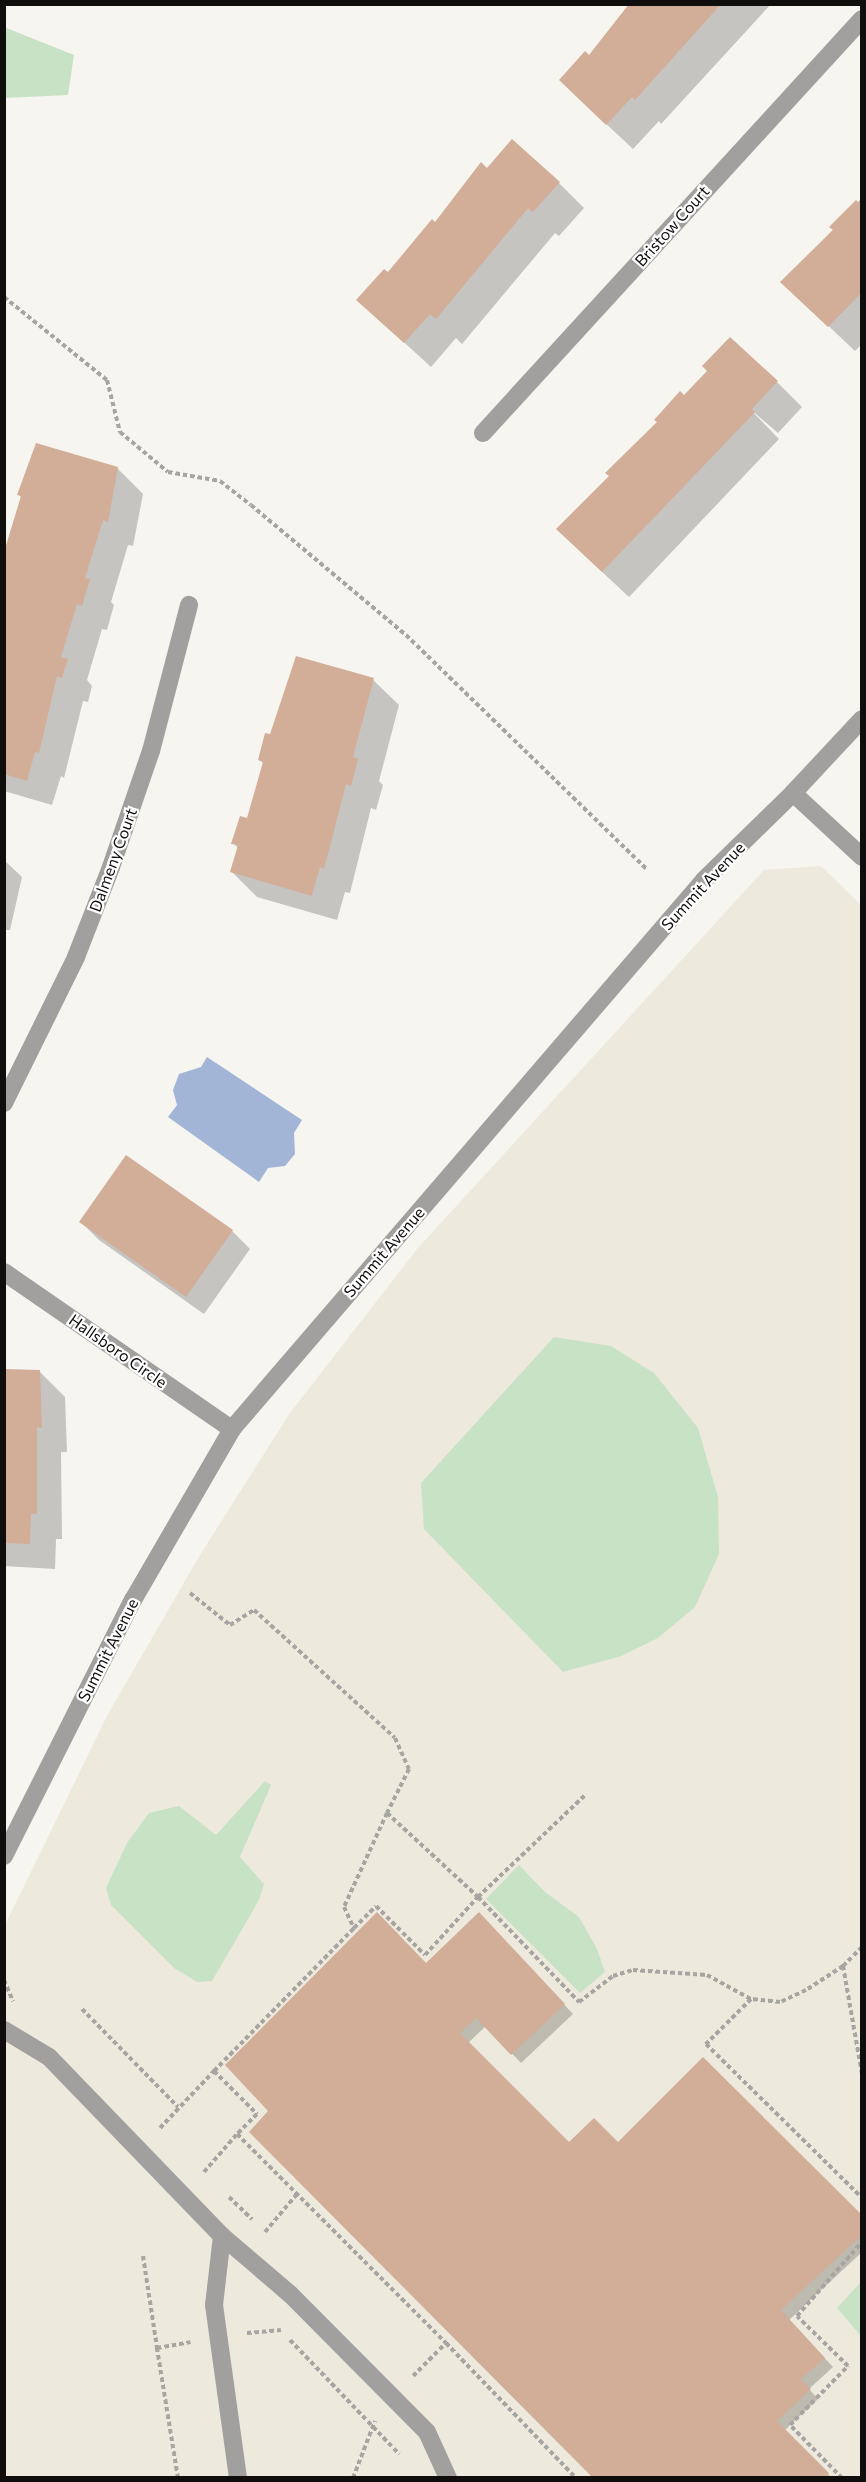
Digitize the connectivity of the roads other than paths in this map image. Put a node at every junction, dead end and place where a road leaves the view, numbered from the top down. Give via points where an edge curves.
1 (861, 19) edge
2 (483, 433) dead end
3 (189, 605) dead end
4 (861, 719) edge
5 (793, 793) junction
6 (861, 857) edge
7 (4, 1103) edge
8 (4, 1272) edge
9 (232, 1429) junction
10 (4, 1856) edge
11 (4, 2030) edge
12 (222, 2236) junction
13 (238, 2478) edge
14 (447, 2478) edge

1 - 2 street, Bristow Court
3 - 7 street, Dalmeny Court via 151,751 111,867 76,957
4 - 5 street, Summit Avenue
5 - 6 street
5 - 9 street, Summit Avenue via 705,880
8 - 9 street, Hallsboro Circle
9 - 10 street, Summit Avenue via 133,1600
11 - 12 street via 49,2057
12 - 13 street via 214,2306
12 - 14 street via 290,2294 427,2432

